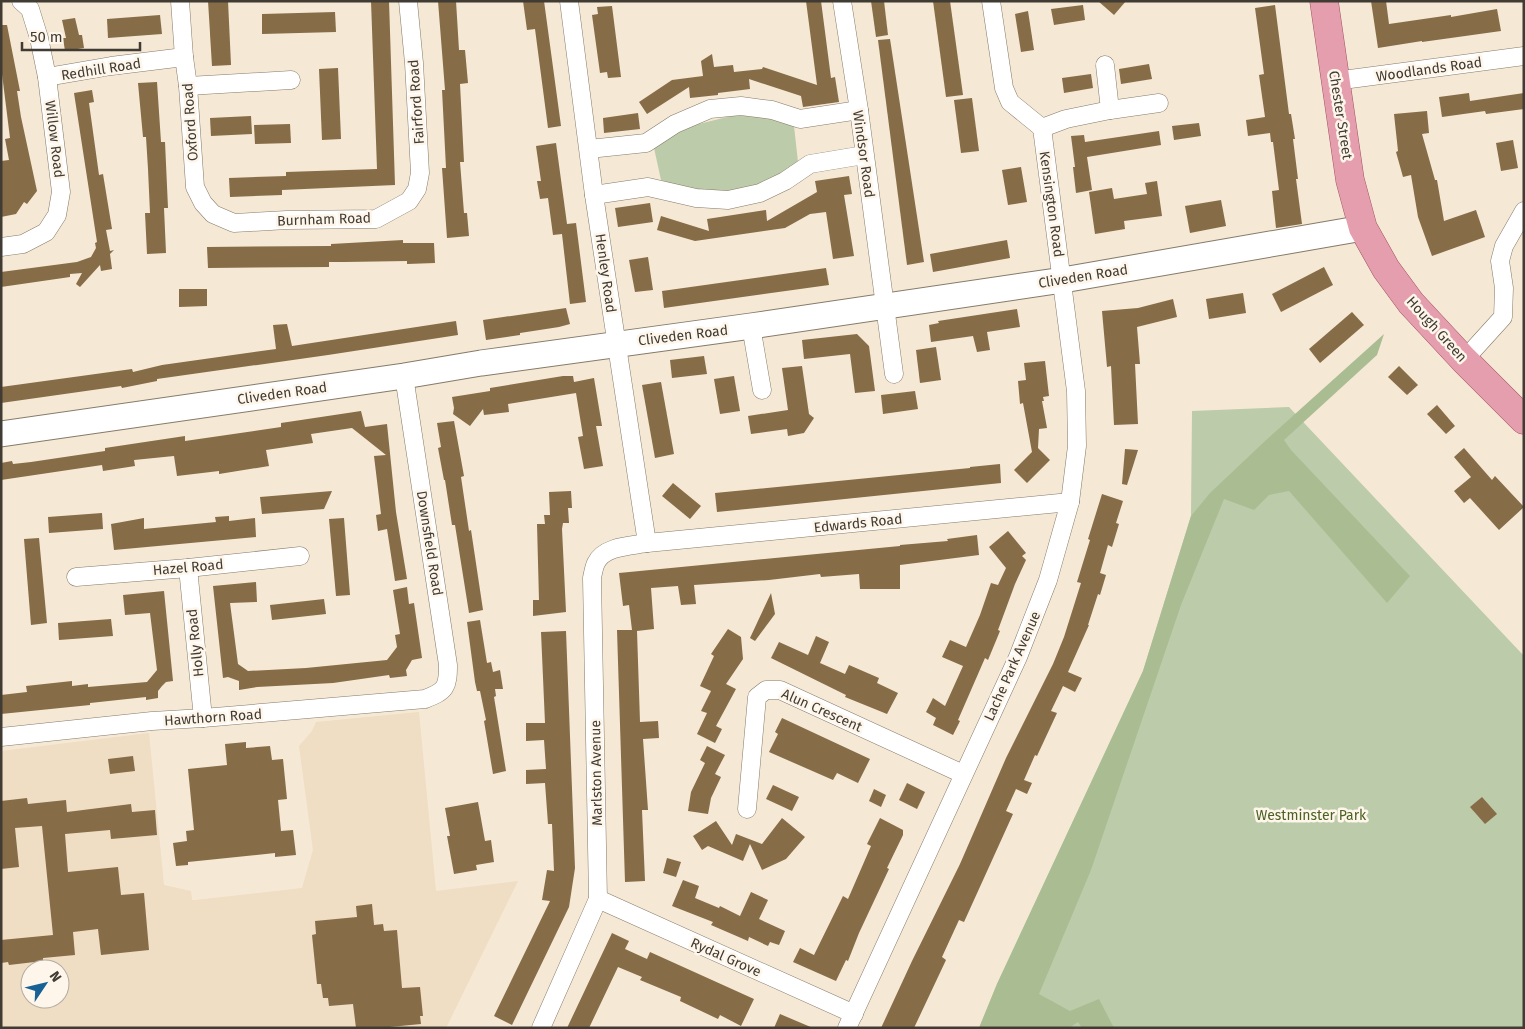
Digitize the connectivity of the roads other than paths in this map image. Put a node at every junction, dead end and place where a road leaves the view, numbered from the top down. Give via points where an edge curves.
1 (21, 1) edge
2 (180, 1) edge
3 (408, 1) edge
4 (569, 1) edge
5 (842, 1) edge
6 (990, 1) edge
7 (1324, 1) edge
8 (1524, 56) edge
9 (184, 58) junction
10 (1105, 65) dead end
11 (47, 77) junction
12 (291, 80) dead end
13 (1335, 81) junction
14 (188, 86) junction
15 (1159, 103) dead end
16 (859, 110) junction
17 (1110, 110) junction
18 (1042, 128) junction
19 (589, 149) junction
20 (864, 155) junction
21 (594, 195) junction
22 (409, 201) joint
23 (1524, 211) edge
24 (234, 223) joint
25 (1363, 228) junction
26 (1, 247) edge
27 (1063, 280) junction
28 (885, 306) junction
29 (751, 326) junction
30 (616, 344) junction
31 (1464, 360) junction
32 (894, 374) dead end
33 (404, 376) junction
34 (762, 390) dead end
35 (1524, 420) edge
36 (1, 434) edge
37 (1070, 502) junction
38 (647, 543) junction
39 (300, 556) dead end
40 (188, 568) junction
41 (76, 577) dead end
42 (425, 699) joint
43 (203, 718) junction
44 (1, 737) edge
45 (963, 774) junction
46 (747, 809) dead end
47 (598, 899) junction
48 (851, 1021) edge
49 (541, 1028) edge

1 - 11 street, Willow Road via 30,9
2 - 9 street, Oxford Road
3 - 22 street, Fairford Road via 420,173 417,189
4 - 19 street, Henley Road
5 - 16 street, Windsor Road
6 - 18 street via 1004,88 1010,102
7 - 13 main road, Chester Street
8 - 13 street, Woodlands Road
9 - 11 street, Redhill Road
9 - 14 street, Oxford Road
10 - 17 street
11 - 26 street, Willow Road via 61,192 58,215 46,232 23,244
12 - 14 street
13 - 25 main road, Chester Street via 1350,180
14 - 24 street, Oxford Road via 195,187 212,214
15 - 17 street
16 - 19 street via 800,120 772,110 741,106 710,110 675,124 646,143
16 - 20 street, Windsor Road
17 - 18 street via 1066,119
18 - 27 street, Kensington Road
19 - 21 street, Henley Road
20 - 21 street via 810,164 760,193 728,200 696,198 648,187
20 - 28 street, Windsor Road
21 - 30 street, Henley Road
22 - 24 street, Burnham Road via 376,219
23 - 31 street via 1504,246 1500,261 1504,288 1503,318
25 - 27 street, Cliveden Road
25 - 31 main road, Hough Green via 1410,303
27 - 28 street, Cliveden Road
27 - 37 street, Lache Park Avenue via 1076,391 1077,446
28 - 29 street, Cliveden Road
28 - 32 street, Windsor Road
29 - 30 street, Cliveden Road
29 - 34 street
30 - 33 street, Cliveden Road
30 - 38 street, Henley Road
31 - 35 main road, Hough Green
33 - 36 street, Cliveden Road
33 - 42 street, Downsfield Road via 448,665 445,688
37 - 38 street, Edwards Road
37 - 45 street, Lache Park Avenue via 1048,580 1018,657
38 - 47 street, Marlston Avenue via 610,550 602,555 596,562 592,578
39 - 40 street, Hazel Road
40 - 41 street, Hazel Road
40 - 43 street, Holly Road
42 - 43 street, Hawthorn Road
43 - 44 street, Hawthorn Road
45 - 46 street, Alun Crescent via 780,690 766,690 757,697
45 - 48 street, Lache Park Avenue
47 - 48 street, Rydal Grove
47 - 49 street, Marlston Avenue

